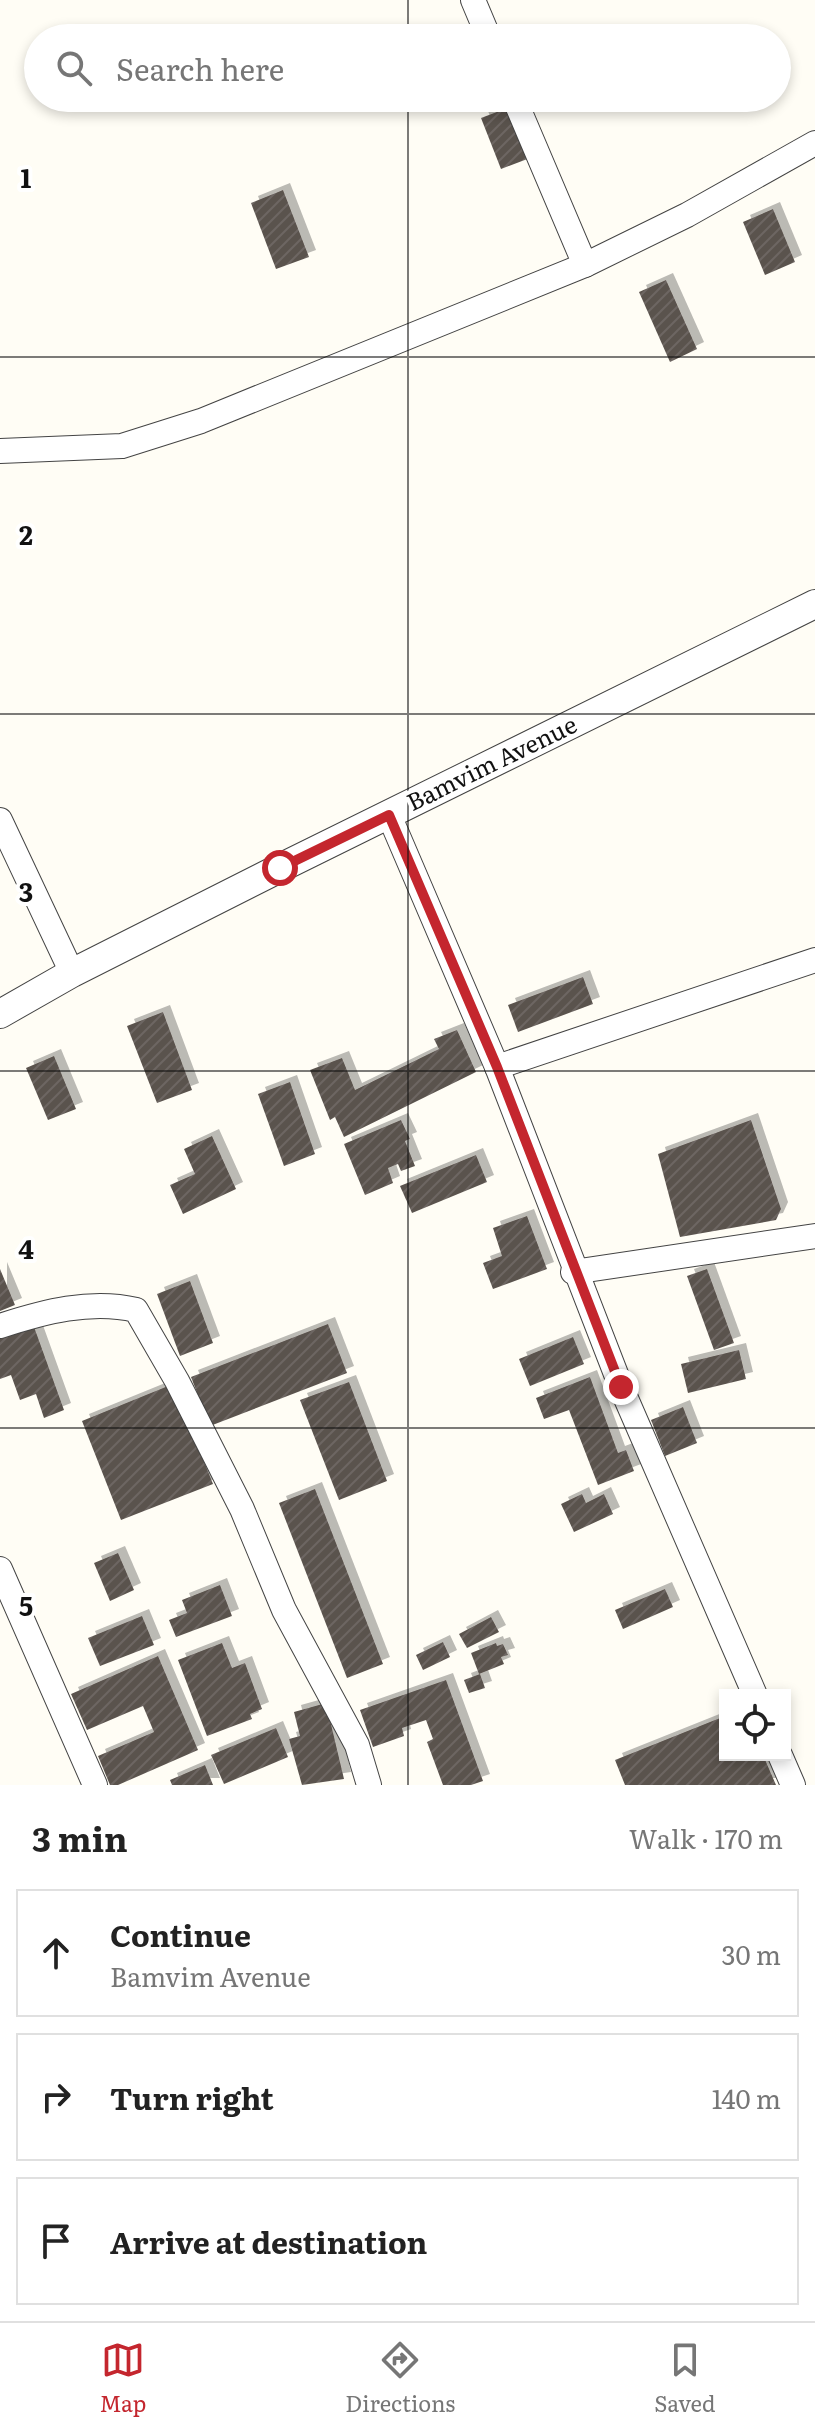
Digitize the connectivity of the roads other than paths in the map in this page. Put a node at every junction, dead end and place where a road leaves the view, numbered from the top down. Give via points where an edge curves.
1 (473, 0) edge
2 (483, 24) edge
3 (520, 112) edge
4 (815, 143) edge
5 (585, 265) junction
6 (0, 451) edge
7 (815, 604) edge
8 (389, 815) junction
9 (0, 820) edge
10 (815, 960) edge
11 (72, 973) junction
12 (0, 1014) edge
13 (497, 1067) junction
14 (815, 1236) edge
15 (573, 1272) junction
16 (0, 1326) edge
17 (0, 1569) edge
18 (752, 1689) edge
19 (783, 1761) edge
20 (95, 1785) edge
21 (369, 1785) edge
22 (793, 1785) edge

1 - 2 street
3 - 5 street
4 - 5 street
5 - 6 street via 201,421 122,446
7 - 8 street, Bamvim Avenue
8 - 11 street, Bamvim Avenue
8 - 13 street
9 - 11 street
10 - 13 street
11 - 12 street, Bamvim Avenue
13 - 15 street
14 - 15 street
15 - 18 street
16 - 21 street via 101,1305 136,1310 242,1509 284,1610 357,1745
17 - 20 street
19 - 22 street

